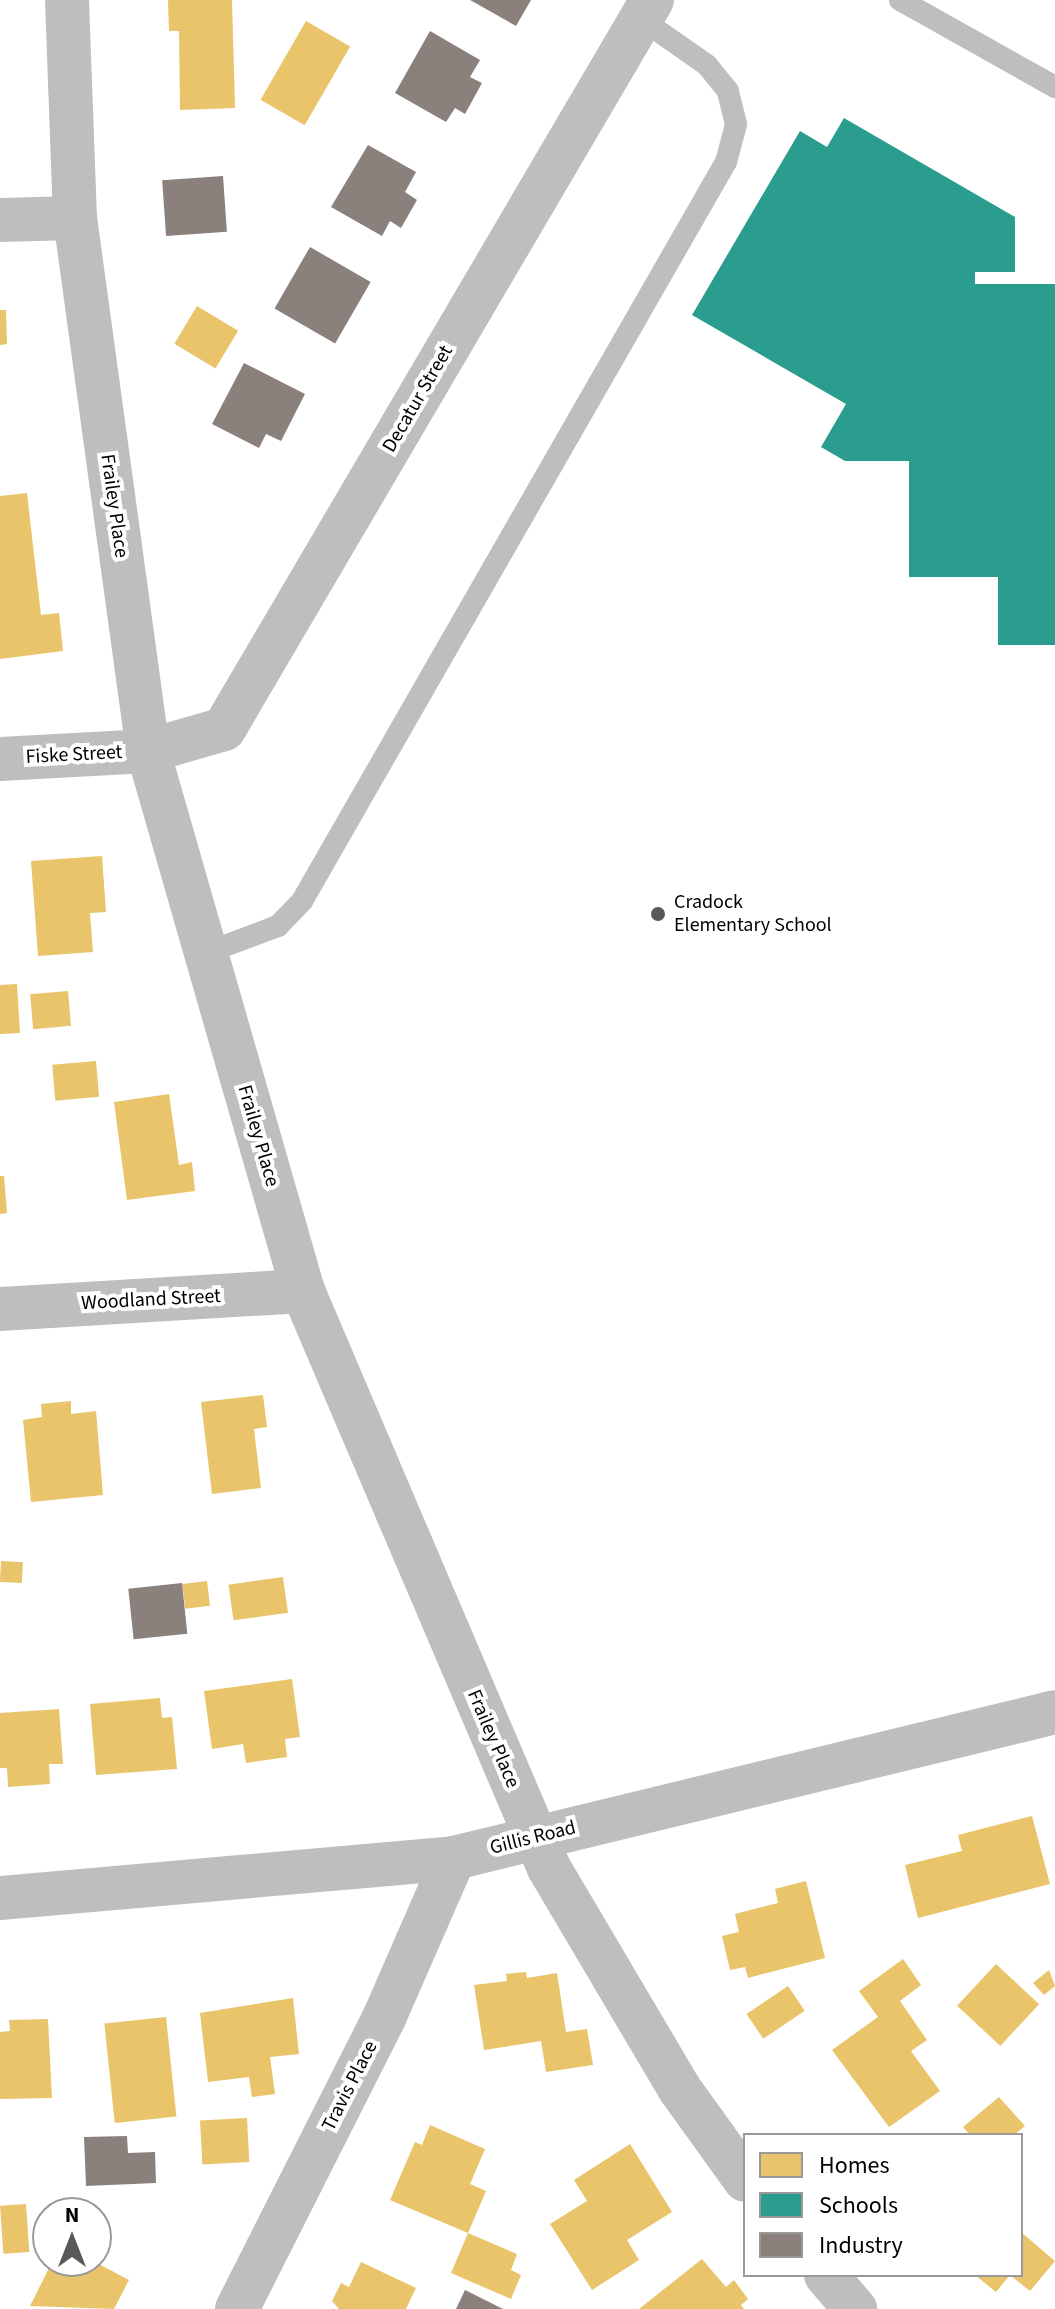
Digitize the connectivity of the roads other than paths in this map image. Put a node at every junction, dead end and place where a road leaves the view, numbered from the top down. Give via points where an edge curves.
1 (67, 0) edge
2 (900, 0) edge
3 (647, 9) edge
4 (1055, 87) edge
5 (75, 218) junction
6 (0, 220) edge
7 (148, 751) junction
8 (0, 759) edge
9 (206, 953) junction
10 (303, 1291) junction
11 (0, 1309) edge
12 (1055, 1712) edge
13 (534, 1837) junction
14 (454, 1858) junction
15 (0, 1898) edge
16 (743, 2177) edge
17 (828, 2277) edge
18 (237, 2309) edge
19 (855, 2309) edge

1 - 5 street, Frailey Place
2 - 4 lane
3 - 7 street, Decatur Street via 224,729
3 - 9 lane via 728,91 736,124 726,162 302,901 278,926
5 - 6 street
5 - 7 street, Frailey Place
7 - 8 street, Fiske Street
7 - 9 street, Frailey Place
9 - 10 street, Frailey Place
10 - 11 street, Woodland Street
10 - 13 street, Frailey Place
12 - 13 street, Gillis Road
13 - 14 street, Gillis Road
13 - 16 street, Frailey Place via 679,2088
14 - 15 street, Gillis Road
14 - 18 street, Travis Place via 384,2018
17 - 19 street

